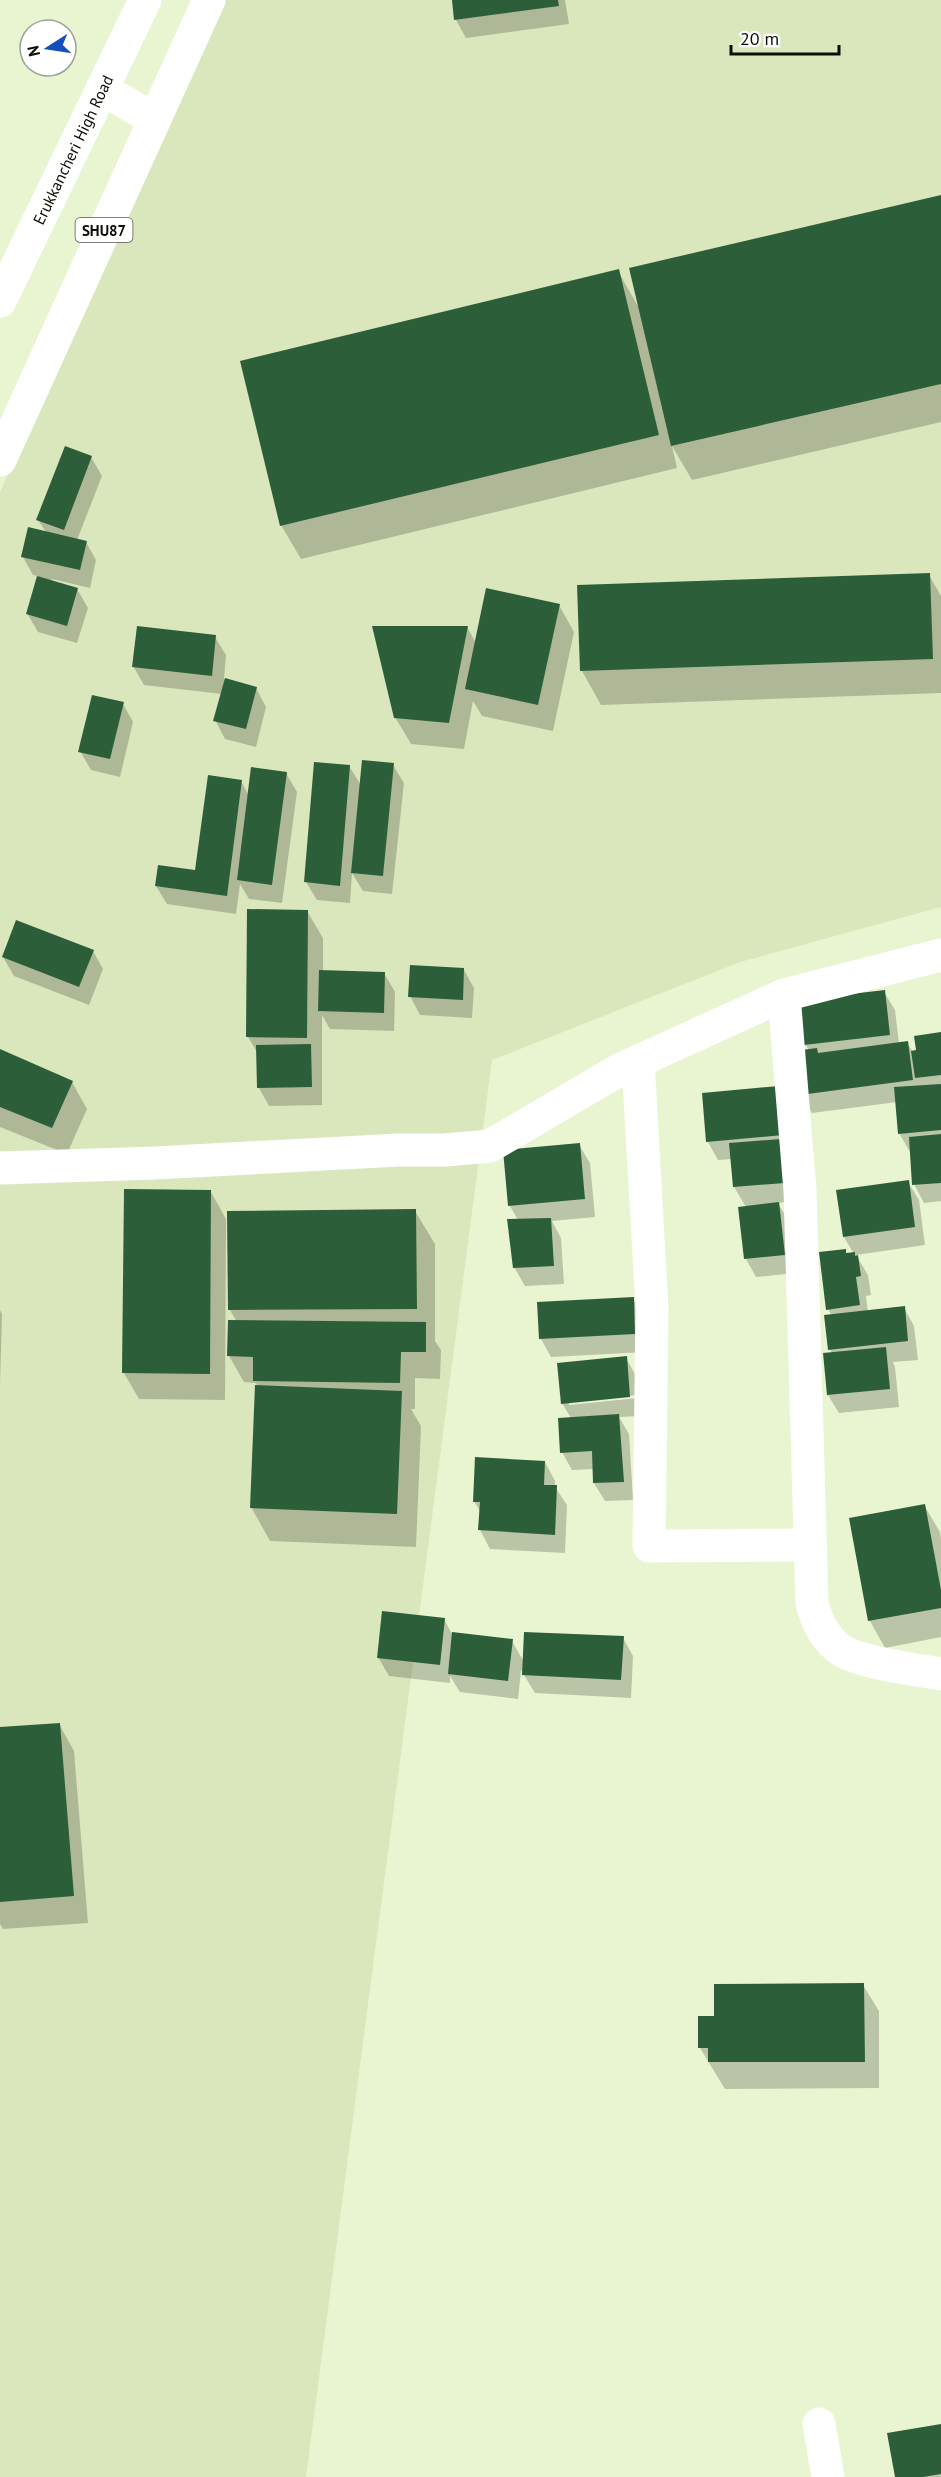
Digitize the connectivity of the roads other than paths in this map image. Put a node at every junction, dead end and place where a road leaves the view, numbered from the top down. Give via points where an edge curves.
1 (145, 0) edge
2 (209, 0) edge
3 (102, 89) junction
4 (154, 119) junction
5 (10, 256) edge
6 (0, 301) edge
7 (0, 460) edge
8 (941, 955) edge
9 (784, 996) junction
10 (638, 1061) junction
11 (0, 1168) edge
12 (810, 1545) junction
13 (941, 1674) edge
14 (819, 2424) dead end
15 (828, 2477) edge

1 - 3 street, Erukkancheri High Road
2 - 4 street, SHU87
3 - 4 street
3 - 5 street, Erukkancheri High Road
4 - 7 street, SHU87
5 - 6 street, Erukkancheri High Road
8 - 9 street
9 - 10 street
9 - 12 street via 800,1191
10 - 11 street via 489,1146
10 - 12 street via 652,1308 649,1546
12 - 13 street via 812,1603 817,1621 838,1648 854,1657
14 - 15 street

